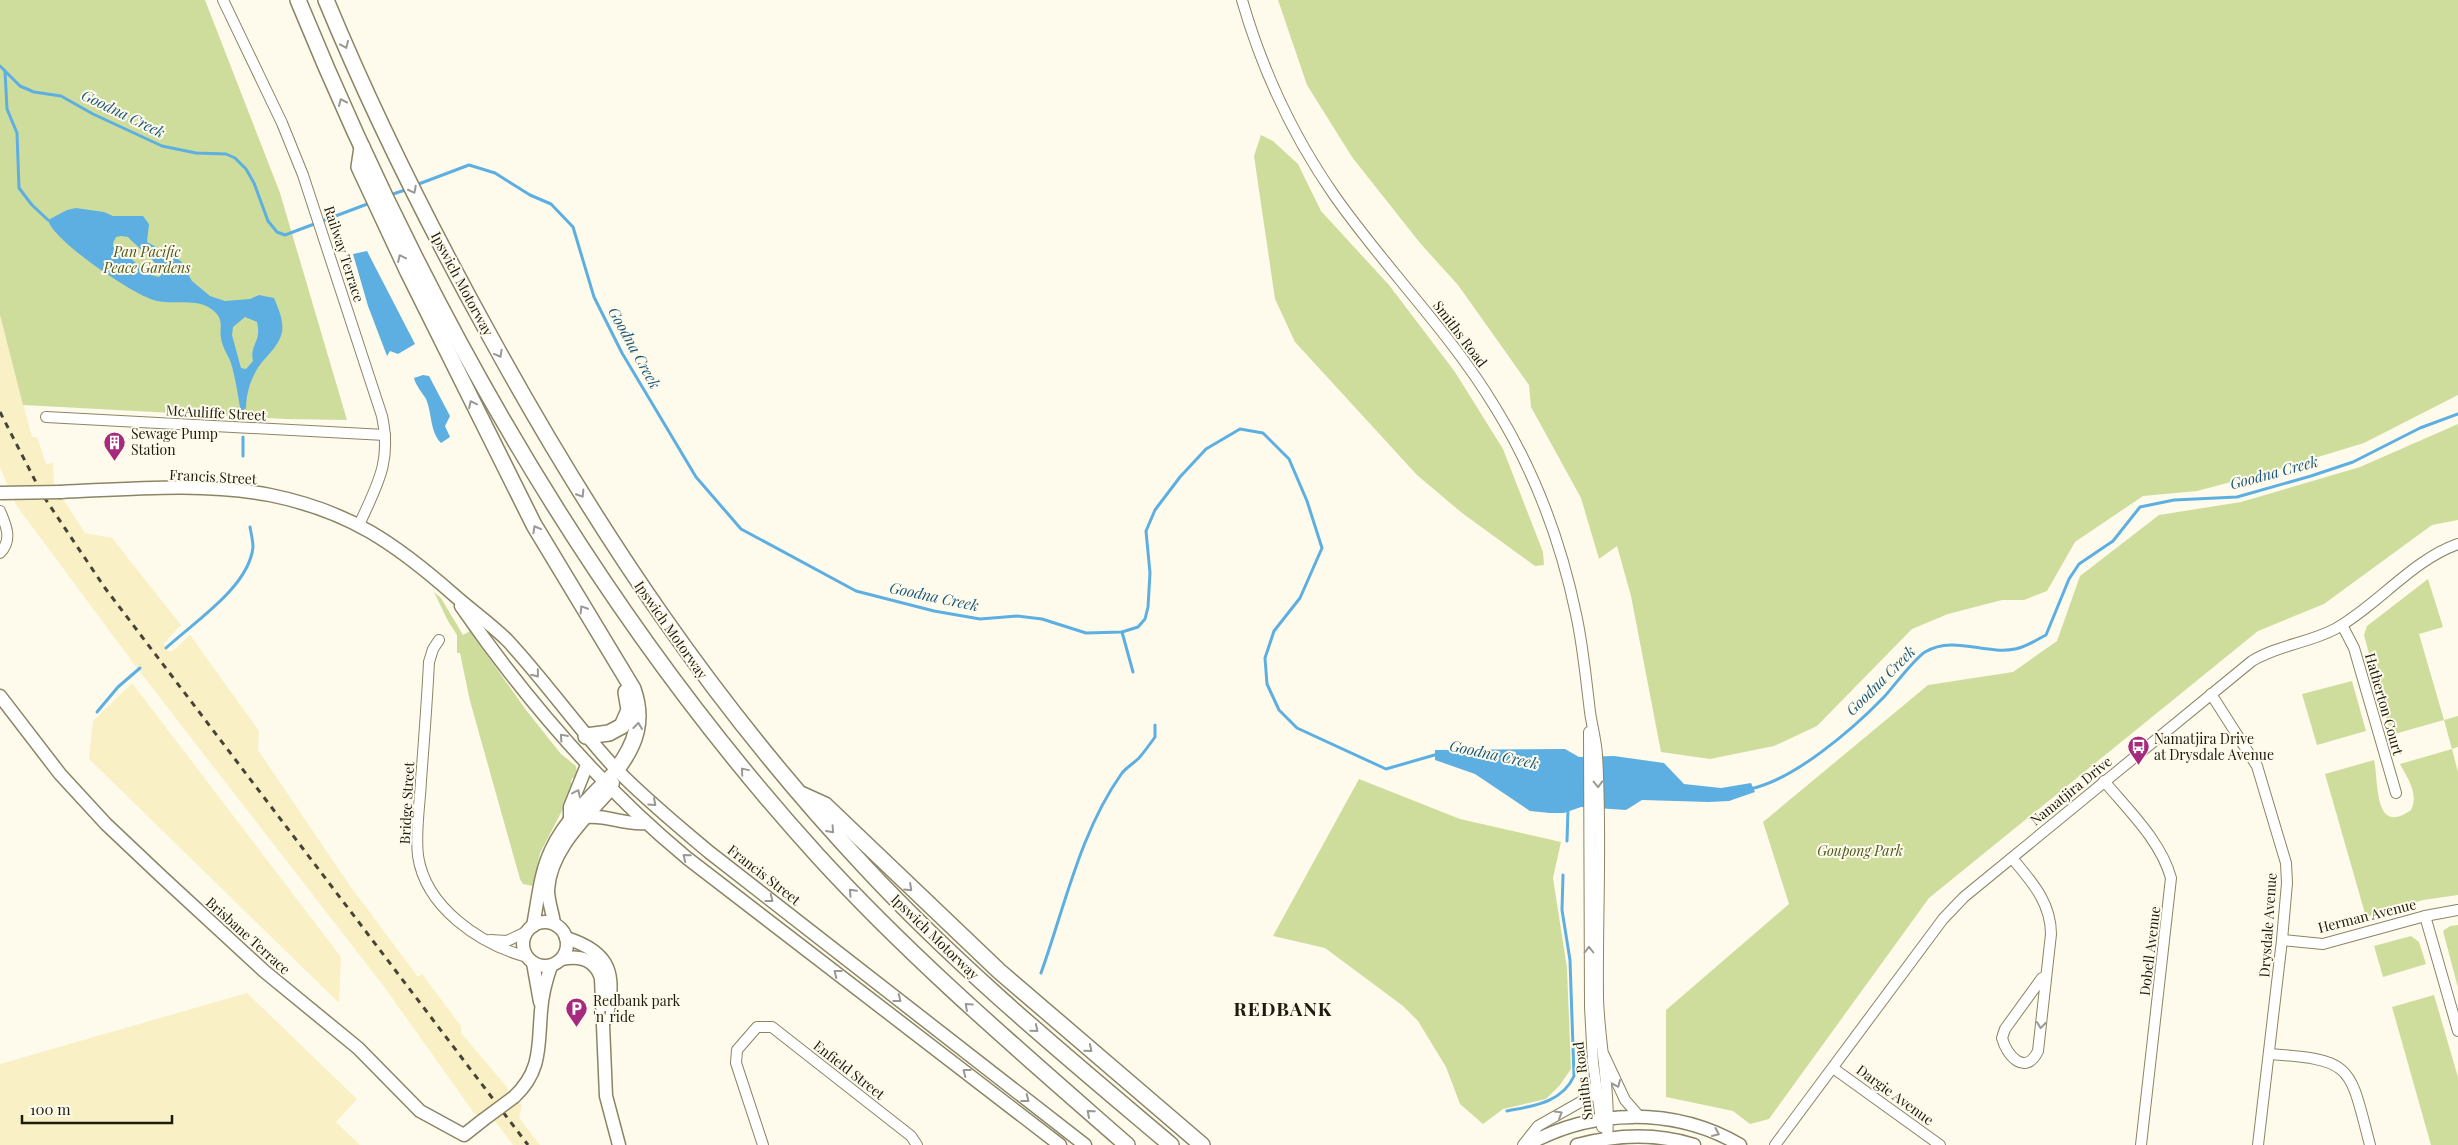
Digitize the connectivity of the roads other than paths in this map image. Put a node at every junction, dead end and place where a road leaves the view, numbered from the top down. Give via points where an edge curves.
1 (223, 0) edge
2 (298, 0) edge
3 (326, 0) edge
4 (1242, 0) edge
5 (395, 229) junction
6 (46, 417) dead end
7 (385, 435) junction
8 (0, 493) edge
9 (0, 511) edge
10 (359, 525) junction
11 (2458, 544) edge
12 (0, 553) edge
13 (455, 596) junction
14 (2342, 625) junction
15 (439, 640) dead end
16 (606, 648) junction
17 (2211, 694) junction
18 (0, 696) edge
19 (0, 708) edge
20 (586, 736) junction
21 (30, 738) junction
22 (587, 766) junction
23 (617, 770) junction
24 (2104, 781) junction
25 (607, 786) junction
26 (799, 794) junction
27 (2396, 794) dead end
28 (1594, 816) junction
29 (586, 817) junction
30 (570, 821) junction
31 (646, 823) junction
32 (2012, 858) junction
33 (2458, 910) edge
34 (2425, 916) junction
35 (554, 924) junction
36 (530, 929) junction
37 (566, 938) junction
38 (489, 940) junction
39 (2282, 940) junction
40 (562, 959) junction
41 (530, 960) junction
42 (551, 966) junction
43 (2046, 976) junction
44 (541, 1008) junction
45 (603, 1029) junction
46 (2458, 1031) edge
47 (1600, 1048) junction
48 (2269, 1054) junction
49 (1834, 1068) junction
50 (1595, 1086) junction
51 (1639, 1116) junction
52 (1604, 1119) junction
53 (1606, 1138) junction
54 (466, 1140) edge
55 (619, 1145) edge
56 (763, 1145) edge
57 (918, 1145) edge
58 (1060, 1145) edge
59 (1085, 1145) edge
60 (1127, 1145) edge
61 (1171, 1145) edge
62 (1202, 1145) edge
63 (1523, 1145) edge
64 (1527, 1145) edge
65 (1577, 1145) edge
66 (1694, 1145) edge
67 (1740, 1145) edge
68 (1775, 1145) edge
69 (1940, 1145) edge
70 (2140, 1145) edge
71 (2258, 1145) edge
72 (2370, 1145) edge

1 - 7 street, Railway Terrace via 282,123 312,201 382,416
5 -> 2 highway, Ipswich Motorway via 369,176 362,147
3 -> 26 highway, Ipswich Motorway via 427,218 508,370 614,548 713,688
4 - 28 street, Smiths Road via 1268,77 1312,162 1364,234 1470,368 1525,463 1548,518 1577,615 1590,714
16 -> 5 highway via 529,517
60 -> 5 highway, Ipswich Motorway via 991,1026 897,938 819,857 719,741 640,636 559,515
6 - 7 street, McAuliffe Street
7 - 10 street, Railway Terrace via 381,477
8 - 10 main road, Francis Street, bridge via 187,489 246,492 300,502
9 - 12 street via 8,537
10 - 13 main road, Francis Street via 415,561
11 - 14 street, Namatjira Drive via 2432,557
13 -> 20 main road, Francis Street via 508,642
22 -> 13 main road, Francis Street via 538,708
14 - 17 street, Namatjira Drive via 2261,656
14 - 27 street, Hatherton Court via 2354,648
15 - 38 street, Bridge Street via 429,662 418,854 423,874 438,900 458,921
16 - 20 highway via 629,701 627,717 614,731
23 -> 16 highway via 634,744 639,711 630,682
17 - 24 street, Namatjira Drive
17 - 39 street, Drysdale Avenue via 2245,744 2264,781 2286,863
18 - 21 main road, Brisbane Terrace
19 - 21 main road, Brisbane Terrace
20 - 23 main road, Francis Street
21 - 54 main road, Brisbane Terrace via 106,824 264,971 358,1048 420,1110
22 - 25 main road, Francis Street
30 -> 22 main road via 570,807
23 - 25 main road
23 -> 59 main road, Francis Street via 709,852
24 - 32 street, Namatjira Drive
24 - 70 street, Dobell Avenue via 2157,847 2171,878
25 - 29 main road
25 - 30 main road
25 - 31 main road, Francis Street
26 -> 61 highway, Ipswich Motorway via 868,870 965,968
26 -> 62 highway via 824,805 999,971
28 - 47 street, Smiths Road
50 -> 28 street, Smiths Road via 1590,1007
29 - 31 main road via 606,817 628,824
29 - 35 main road via 563,848 552,871 548,894
30 - 36 main road via 547,859
58 -> 31 main road, Francis Street
32 - 43 street via 2037,888 2050,920
32 - 49 street, Namatjira Drive via 1964,897 1943,919
33 - 34 street, Herman Avenue
34 - 39 street, Herman Avenue via 2323,944
34 - 46 street
35 - 36 main road via 547,922
35 - 37 main road
36 - 38 street via 507,941
36 - 41 main road via 523,945
37 - 40 main road
37 - 45 main road via 597,952 607,966 611,982 610,1004
38 - 41 street, Bridge Street
39 - 48 street, Drysdale Avenue
40 - 42 main road
40 - 45 main road via 578,957 597,968 602,984
41 - 42 main road via 544,967
41 - 44 main road, Brisbane Terrace
42 - 44 main road, Brisbane Terrace
43 -> 43 street via 2038,1051 2030,1061 2023,1063 2008,1054 2002,1038 2016,1012
44 - 54 main road, Brisbane Terrace, bridge via 535,1068 514,1097 483,1120
45 - 55 main road via 606,1096
47 -> 51 street via 1625,1100
47 - 52 street, Smiths Road
48 - 71 street, Drysdale Avenue
48 - 72 street via 2318,1058 2344,1071 2356,1093
49 - 68 street, Namatjira Drive
49 - 69 street, Dargie Avenue
50 - 52 street, Smiths Road
63 -> 50 street via 1538,1126 1591,1096
51 - 52 main road
51 -> 67 main road via 1691,1124
52 - 53 street, Smiths Road
52 - 64 main road via 1567,1127
53 - 65 main road
53 - 66 main road via 1656,1137
56 - 57 street, Enfield Street via 736,1063 737,1050 757,1027 772,1027 911,1136

